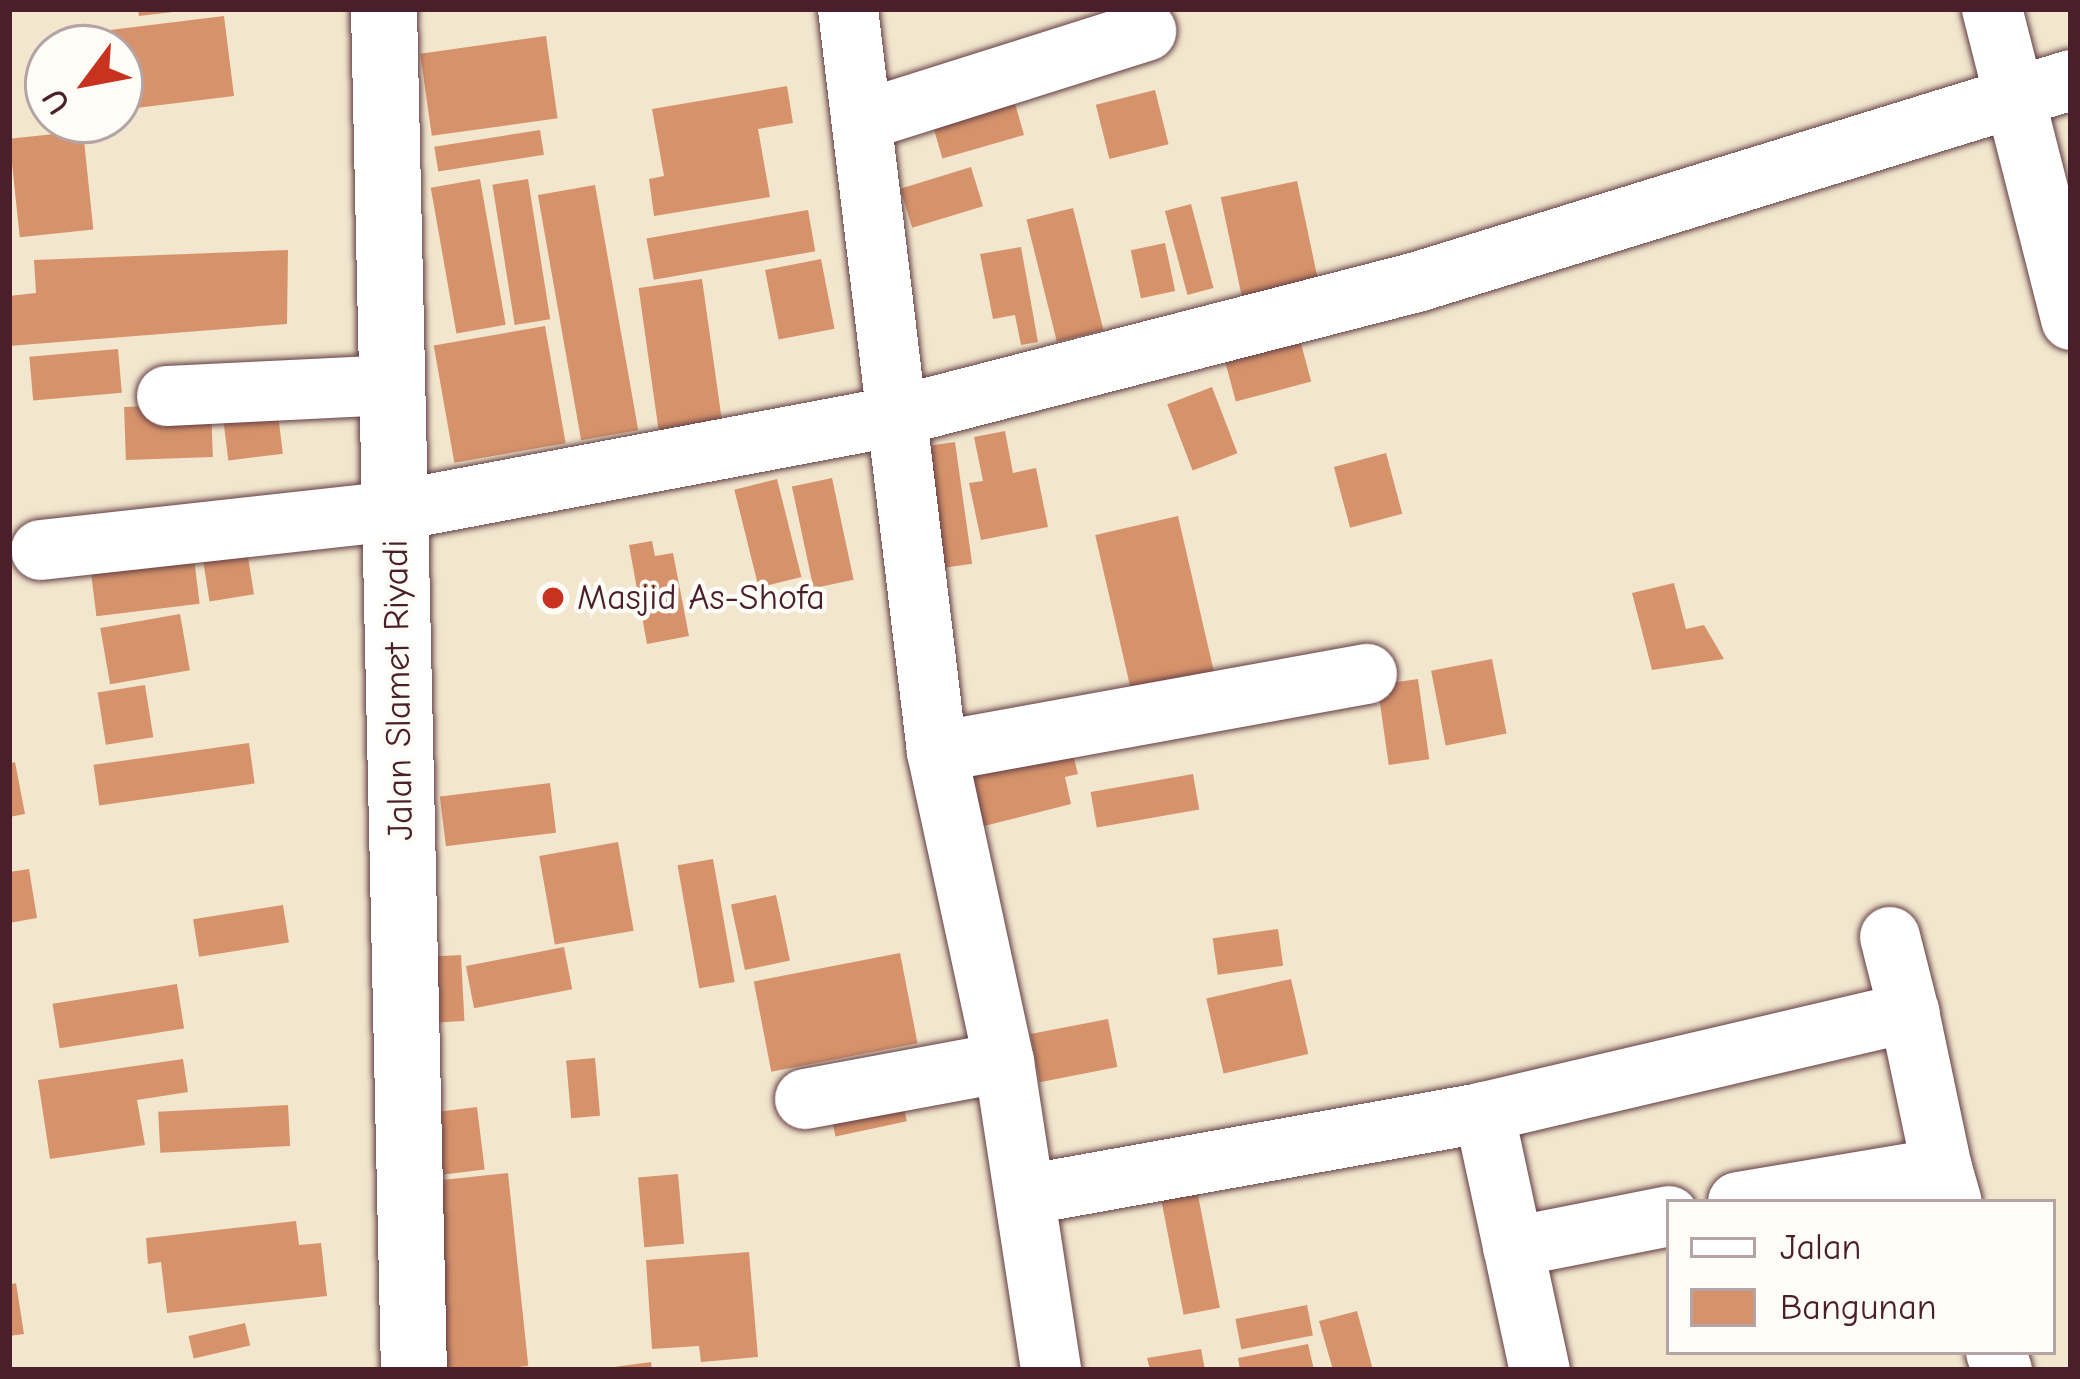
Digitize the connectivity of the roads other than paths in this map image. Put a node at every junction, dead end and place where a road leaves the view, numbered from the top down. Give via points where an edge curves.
1 (384, 9) edge
2 (848, 9) edge
3 (1992, 9) edge
4 (1146, 32) dead end
5 (2071, 80) edge
6 (2012, 96) junction
7 (864, 120) junction
8 (2071, 320) edge
9 (390, 385) junction
10 (167, 396) dead end
11 (897, 416) junction
12 (394, 511) junction
13 (40, 550) dead end
14 (1367, 674) dead end
15 (938, 752) junction
16 (1890, 937) dead end
17 (1909, 1012) junction
18 (1004, 1062) junction
19 (805, 1100) dead end
20 (1484, 1112) junction
21 (1947, 1185) edge
22 (1025, 1195) junction
23 (1775, 1199) edge
24 (1666, 1217) edge
25 (1514, 1247) junction
26 (414, 1370) edge
27 (1051, 1370) edge
28 (1540, 1370) edge

1 - 9 main road, Jalan Slamet Riyadi
2 - 7 street
3 - 6 street
4 - 7 street
5 - 6 street
6 - 8 street
6 - 11 street via 1417,282
7 - 11 street
9 - 10 street
9 - 12 main road, Jalan Slamet Riyadi
11 - 12 street
11 - 15 street
12 - 13 street
12 - 26 main road, Jalan Slamet Riyadi
14 - 15 street
15 - 18 street
16 - 17 street
17 - 20 street
17 - 21 street
18 - 19 street
18 - 22 street
20 - 22 street
20 - 25 street
21 - 23 street
22 - 27 street
24 - 25 street
25 - 28 street

